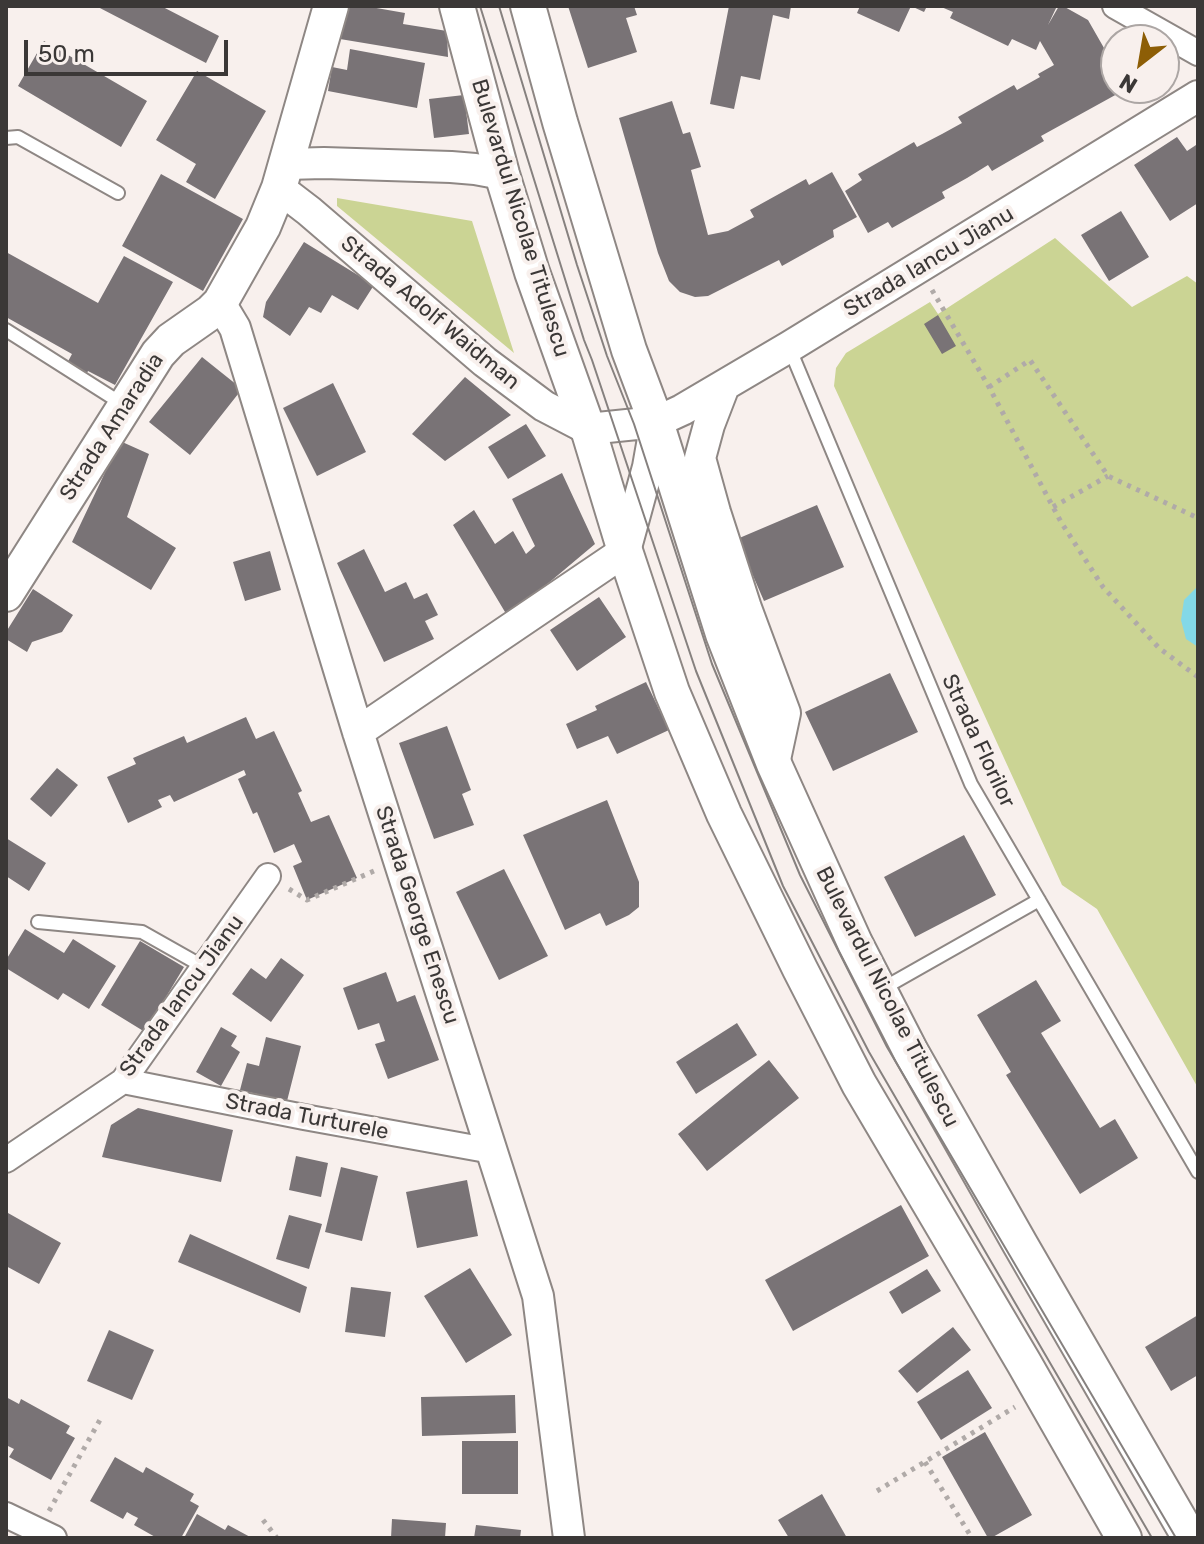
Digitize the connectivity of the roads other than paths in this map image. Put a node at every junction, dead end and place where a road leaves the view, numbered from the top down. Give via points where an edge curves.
1 (331, 6) edge
2 (457, 6) edge
3 (528, 6) edge
4 (1115, 6) edge
5 (1198, 53) edge
6 (1198, 96) edge
7 (6, 138) edge
8 (502, 174) junction
9 (283, 176) junction
10 (118, 193) dead end
11 (220, 303) junction
12 (6, 330) edge
13 (789, 347) junction
14 (724, 386) junction
15 (124, 405) junction
16 (656, 422) junction
17 (588, 429) junction
18 (625, 551) junction
19 (6, 594) edge
20 (358, 732) junction
21 (774, 764) junction
22 (268, 876) road end
23 (1039, 900) junction
24 (38, 922) dead end
25 (204, 967) junction
26 (879, 990) junction
27 (123, 1081) junction
28 (492, 1151) junction
29 (6, 1160) edge
30 (1198, 1172) edge
31 (6, 1515) edge
32 (46, 1534) edge
33 (569, 1538) edge
34 (1124, 1538) edge
35 (1190, 1538) edge

1 - 9 main road, Strada Amaradia
2 - 8 main road, Bulevardul Nicolae Titulescu
3 - 16 main road, Bulevardul Nicolae Titulescu via 629,350
4 - 5 street
6 - 13 street, Strada Iancu Jianu
7 - 10 lane via 18,137
8 - 9 street via 324,163
8 - 17 main road, Bulevardul Nicolae Titulescu
9 - 11 main road, Strada Amaradia via 263,227
9 - 17 street, Strada Adolf Waidman via 309,211 485,362 544,406
11 - 15 main road, Strada Amaradia via 165,346
11 - 20 street, Strada George Enescu via 235,328
12 - 15 lane
13 - 14 street, Strada Iancu Jianu
13 - 23 lane, Strada Florilor via 971,784
14 - 16 street, Strada Iancu Jianu
14 - 21 street via 700,458 785,713
15 - 19 main road, Strada Amaradia
16 - 17 street
16 - 18 street
16 - 21 main road, Bulevardul Nicolae Titulescu via 723,634
17 - 18 main road, Bulevardul Nicolae Titulescu
18 - 20 street
18 - 34 main road, Bulevardul Nicolae Titulescu via 672,692 724,814 859,1084
20 - 28 street, Strada George Enescu
21 - 26 main road, Bulevardul Nicolae Titulescu
22 - 25 street, Strada Iancu Jianu
23 - 26 lane
23 - 30 lane, Strada Florilor
24 - 25 lane via 142,932
25 - 27 street, Strada Iancu Jianu
26 - 35 main road, Bulevardul Nicolae Titulescu
27 - 28 street, Strada Turturele
27 - 29 street, Strada Iancu Jianu
28 - 33 street, Strada George Enescu via 538,1296
31 - 32 street

